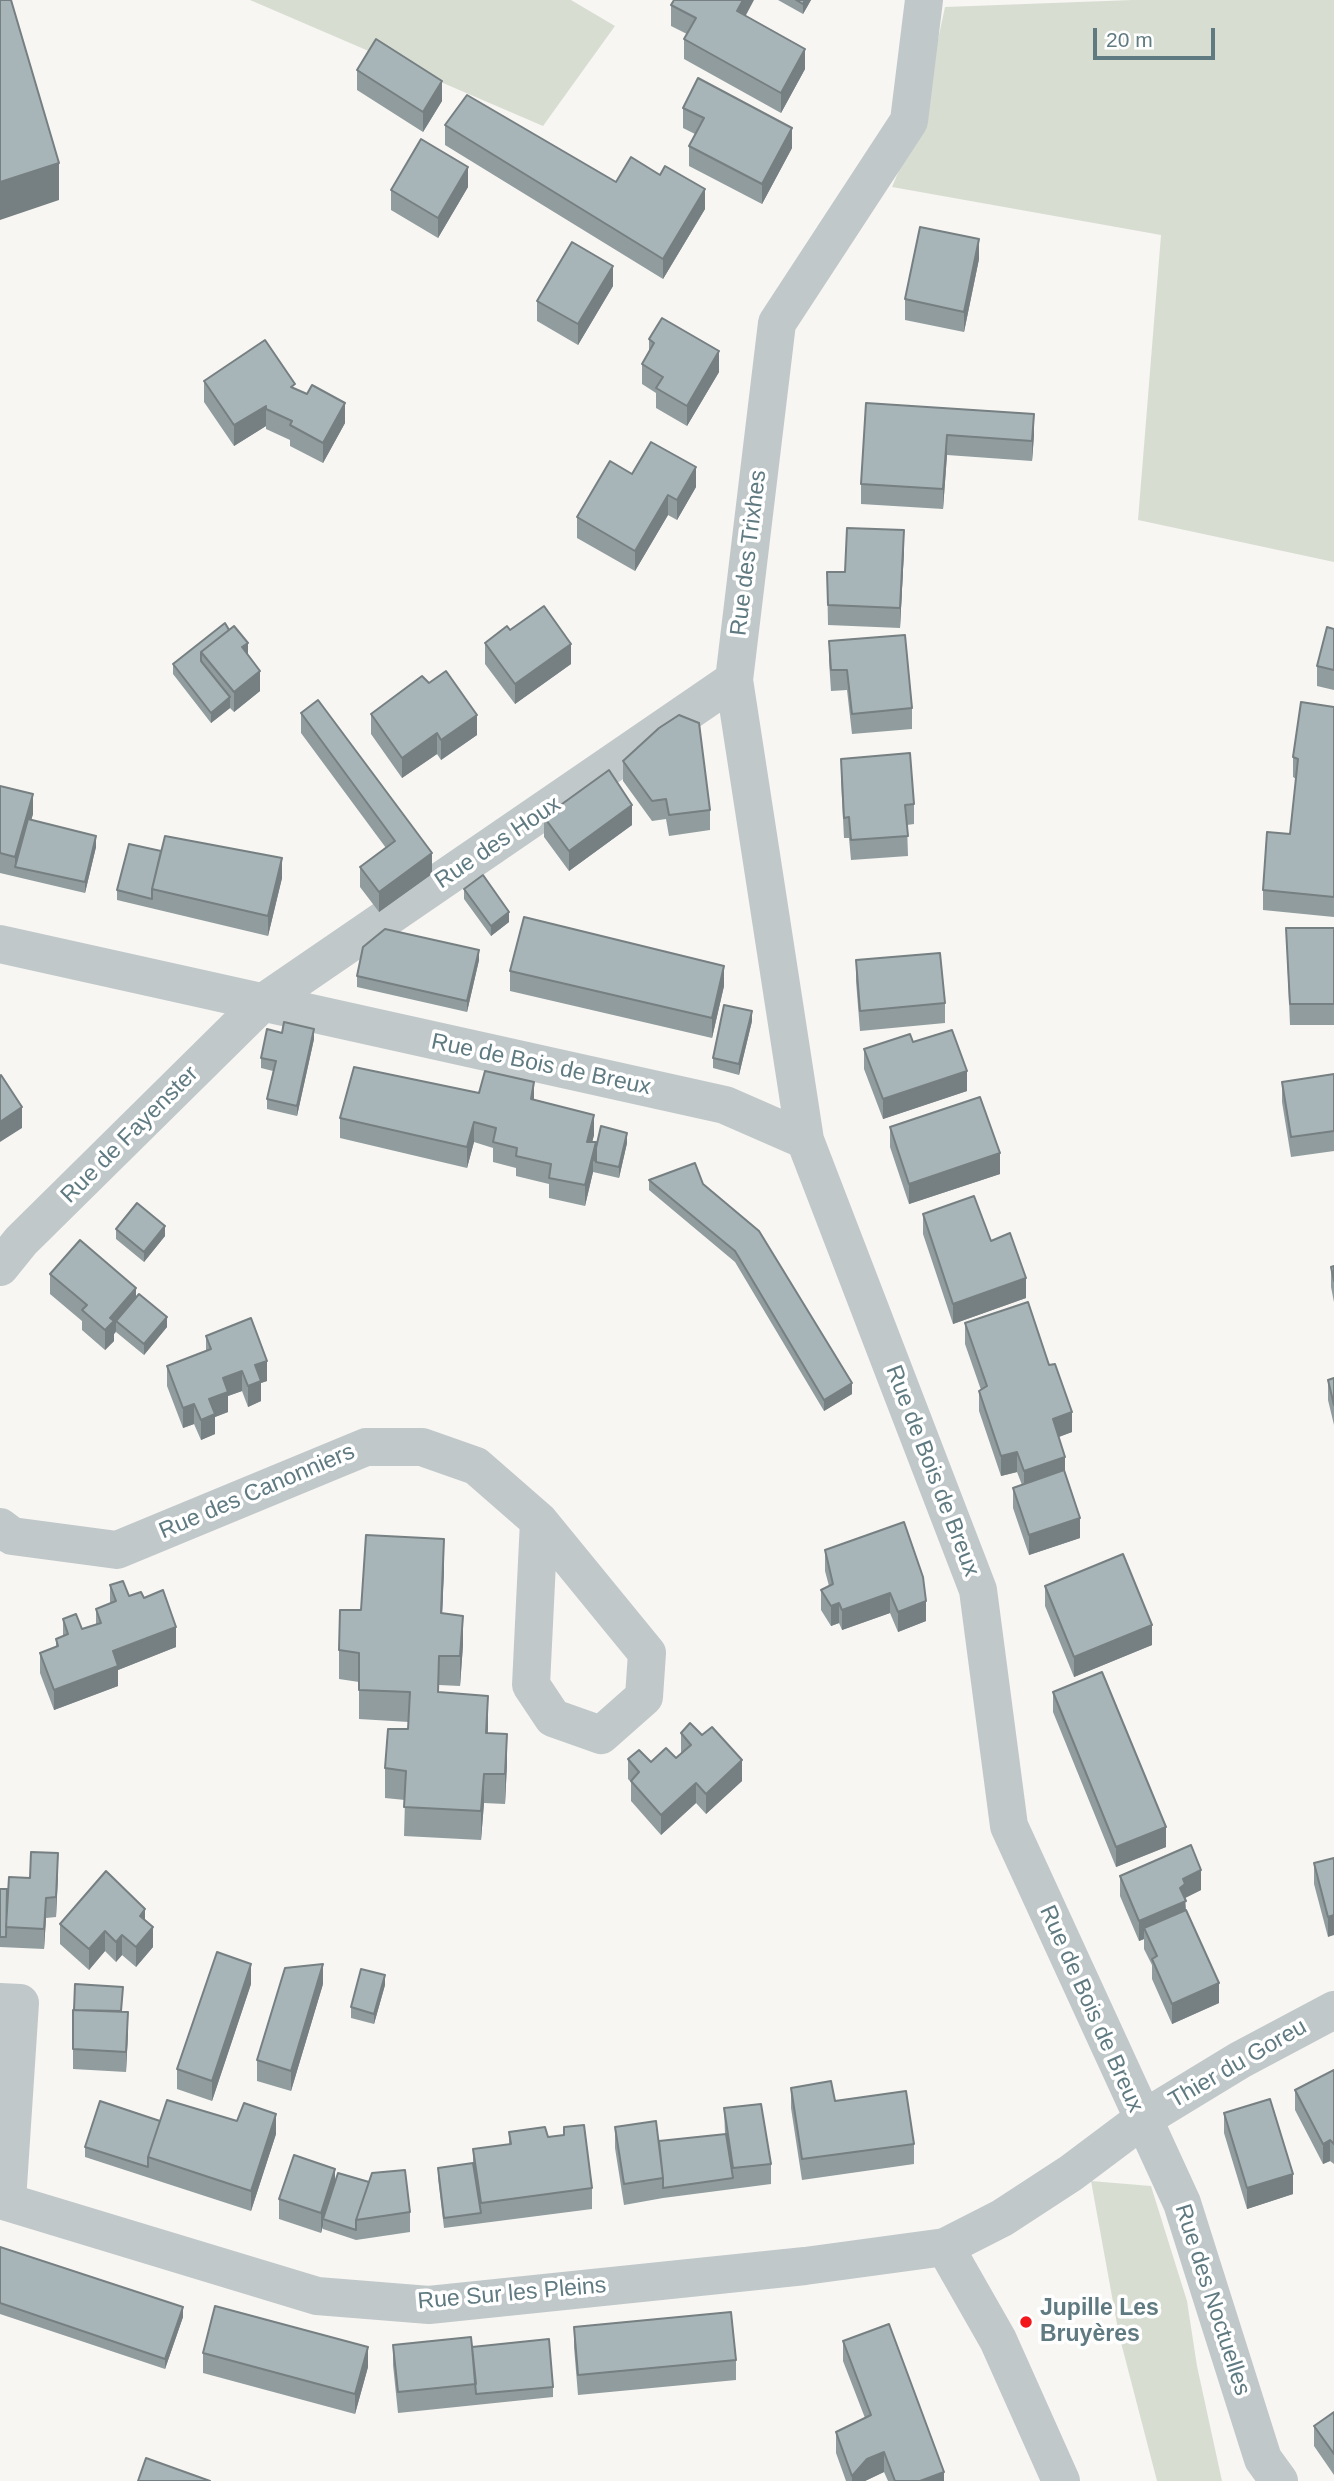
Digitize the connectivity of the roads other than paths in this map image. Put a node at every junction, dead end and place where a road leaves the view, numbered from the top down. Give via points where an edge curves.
1 (923, 0) edge
2 (733, 680) junction
3 (0, 944) edge
4 (261, 1004) junction
5 (806, 1140) junction
6 (0, 1267) edge
7 (539, 1521) junction
8 (0, 1527) edge
9 (0, 2002) edge
10 (1334, 2010) edge
11 (1143, 2119) junction
12 (3, 2200) edge
13 (946, 2247) junction
14 (1061, 2481) edge
15 (1279, 2481) edge

1 - 2 street, Rue des Trixhes via 909,121 778,323
2 - 4 street, Rue des Houx
2 - 5 street, Rue des Trixhes
3 - 4 street, Rue de Bois de Breux
4 - 5 street, Rue de Bois de Breux via 725,1105
4 - 6 street, Rue de Fayenster
5 - 11 street, Rue de Bois de Breux via 978,1590 1009,1826
7 - 7 street, Rue des Canonniers via 647,1653 644,1697 601,1735 553,1718 531,1685
7 - 8 street, Rue des Canonniers via 476,1466 422,1447 366,1447 117,1550 12,1536
9 - 12 street, Rue Sur les Pleins via 20,2003
10 - 11 street, Thier du Goreu
11 - 13 street, Rue de Bois de Breux via 1013,2211
11 - 15 street, Rue des Noctuelles via 1182,2203 1263,2459
12 - 13 street, Rue Sur les Pleins via 317,2296 429,2305
13 - 14 street via 998,2340

